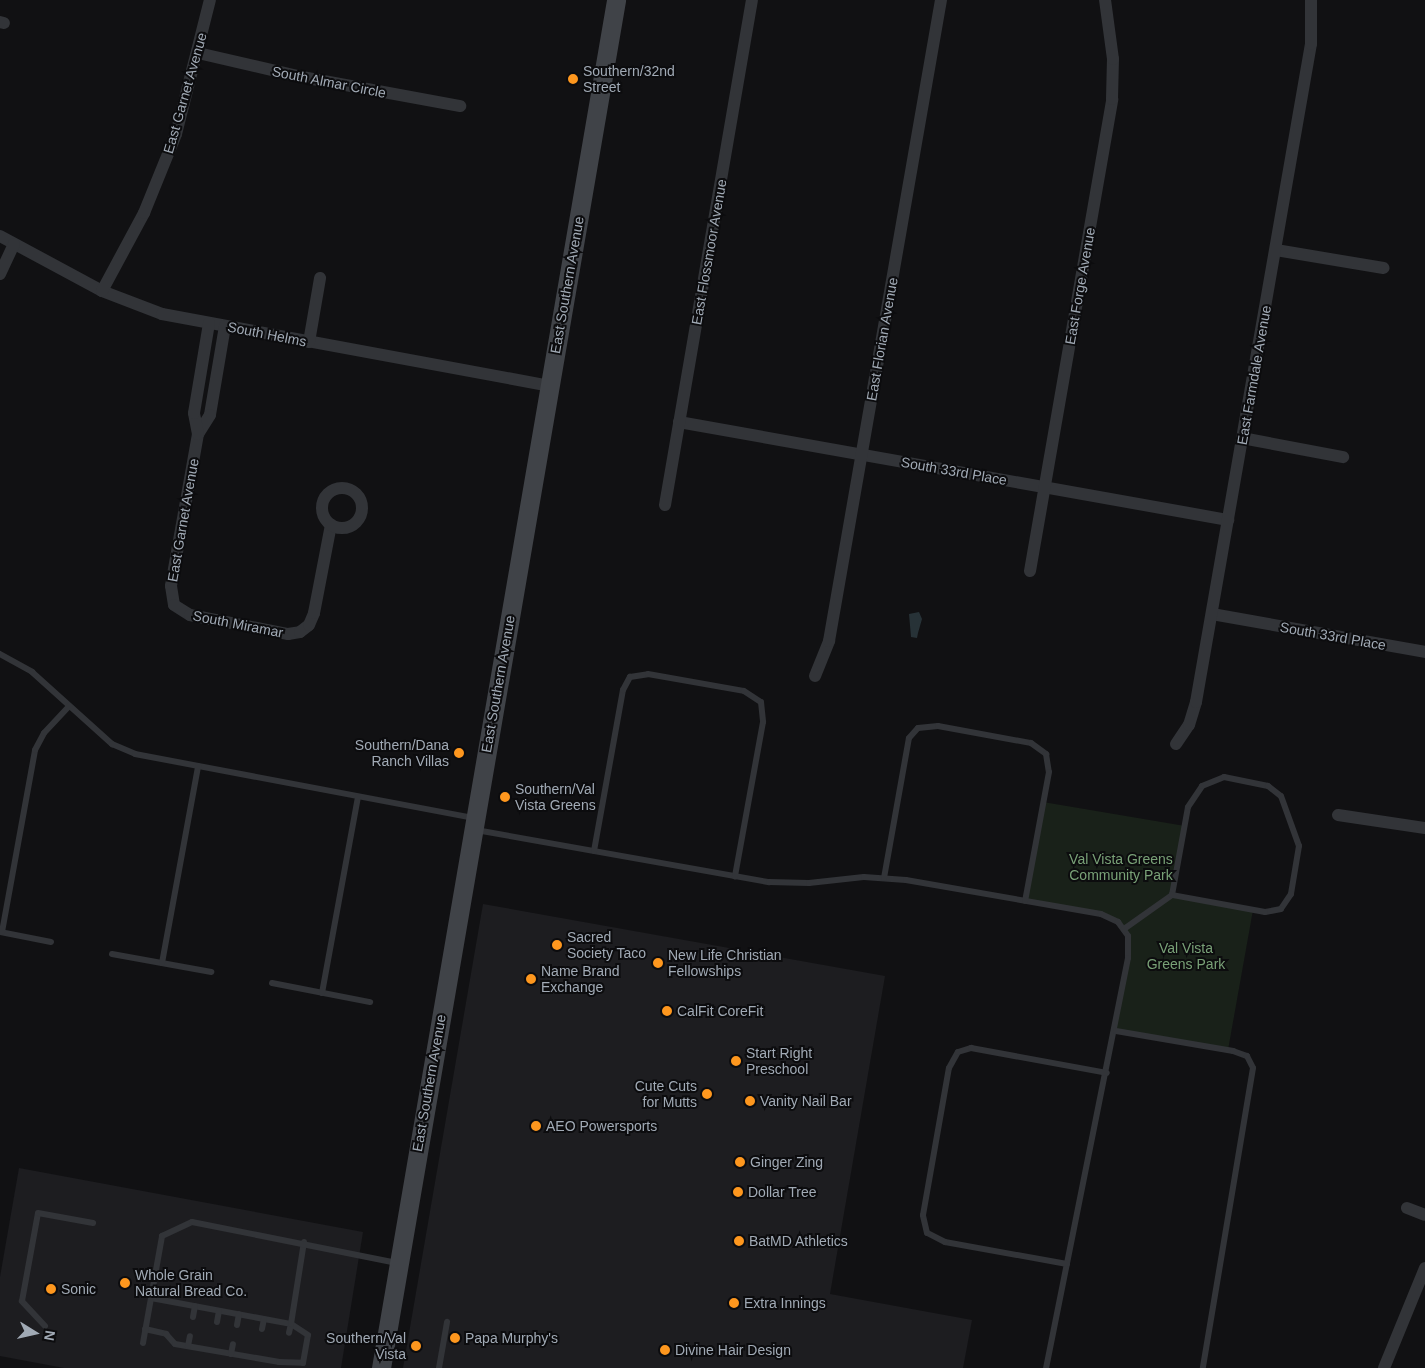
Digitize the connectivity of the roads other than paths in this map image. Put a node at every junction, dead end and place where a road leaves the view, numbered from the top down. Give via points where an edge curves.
1 (210, 0) edge
2 (616, 0) edge
3 (752, 0) edge
4 (941, 0) edge
5 (1105, 0) edge
6 (1311, 0) edge
7 (198, 53) junction
8 (460, 106) dead end
9 (0, 236) edge
10 (14, 244) junction
11 (1276, 250) junction
12 (1384, 268) dead end
13 (0, 274) edge
14 (320, 278) dead end
15 (102, 292) junction
16 (209, 323) junction
17 (225, 326) junction
18 (309, 342) junction
19 (550, 386) junction
20 (679, 422) junction
21 (198, 434) junction
22 (1242, 438) junction
23 (862, 455) junction
24 (1343, 456) dead end
25 (1045, 487) junction
26 (665, 505) dead end
27 (1228, 520) junction
28 (331, 525) dead end
29 (1030, 571) dead end
30 (174, 606) joint
31 (1212, 614) junction
32 (1425, 652) edge
33 (0, 654) edge
34 (815, 676) dead end
35 (69, 706) junction
36 (1176, 744) dead end
37 (198, 766) junction
38 (358, 797) junction
39 (1338, 815) dead end
40 (474, 824) junction
41 (1425, 828) edge
42 (594, 851) junction
43 (735, 876) junction
44 (884, 878) junction
45 (1172, 895) junction
46 (1025, 901) junction
47 (1124, 929) junction
48 (1, 932) edge
49 (52, 942) dead end
50 (112, 954) dead end
51 (162, 963) junction
52 (211, 972) dead end
53 (272, 983) dead end
54 (322, 993) junction
55 (370, 1002) dead end
56 (1116, 1031) junction
57 (1107, 1073) junction
58 (1407, 1208) dead end
59 (1425, 1215) edge
60 (92, 1223) dead end
61 (304, 1242) junction
62 (398, 1264) junction
63 (1068, 1264) junction
64 (1425, 1268) edge
65 (151, 1298) junction
66 (195, 1306) junction
67 (219, 1311) junction
68 (239, 1314) junction
69 (193, 1317) dead end
70 (264, 1319) junction
71 (216, 1322) dead end
72 (447, 1322) dead end
73 (291, 1324) junction
74 (237, 1325) dead end
75 (44, 1326) dead end
76 (145, 1329) junction
77 (262, 1329) dead end
78 (289, 1333) dead end
79 (190, 1336) dead end
80 (213, 1342) dead end
81 (143, 1343) dead end
82 (233, 1344) dead end
83 (188, 1346) junction
84 (211, 1350) junction
85 (259, 1350) dead end
86 (231, 1354) junction
87 (286, 1354) dead end
88 (257, 1358) junction
89 (284, 1362) junction
90 (381, 1368) edge
91 (439, 1368) edge
92 (1046, 1368) edge
93 (1203, 1368) edge
94 (1384, 1368) edge

1 - 7 street, East Garnet Avenue
2 - 19 main road, East Southern Avenue
3 - 20 street, East Flossmoor Avenue
4 - 23 street, East Florian Avenue
5 - 25 street, East Forge Avenue via 1113,60 1112,98
6 - 11 street, East Farmdale Avenue via 1310,44
7 - 8 street, South Almar Circle via 302,77
7 - 15 street, East Garnet Avenue via 176,134 144,213
9 - 10 street, South Helms
10 - 13 street
10 - 15 street, South Helms
11 - 12 street
11 - 22 street, East Farmdale Avenue
14 - 18 street
15 - 16 street, South Helms via 146,309
16 - 17 street, South Helms
16 - 21 street, East Garnet Avenue via 194,413
17 - 18 street, South Helms
17 - 21 street, East Garnet Avenue via 210,415
18 - 19 street, South Helms
19 - 40 main road, East Southern Avenue
20 - 23 street, South 33rd Place
20 - 26 street, East Flossmoor Avenue
21 - 30 street, East Garnet Avenue via 171,586
22 - 24 street
22 - 27 street, East Farmdale Avenue
23 - 25 street, South 33rd Place
23 - 34 street, East Florian Avenue via 830,641
25 - 27 street, South 33rd Place
25 - 29 street, East Forge Avenue
27 - 31 street, East Farmdale Avenue
28 - 30 street, South Miramar via 314,613 305,629 288,634 190,615
31 - 32 street, South 33rd Place
31 - 36 street, East Farmdale Avenue via 1194,714
33 - 35 lane via 32,672
35 - 37 lane via 103,737 123,750
35 - 48 lane via 44,733 35,750
37 - 38 lane
37 - 51 lane
38 - 40 lane
38 - 54 lane
39 - 41 street
40 - 42 lane
40 - 62 main road, East Southern Avenue
42 - 43 lane
42 - 43 lane via 623,690 630,677 648,674 744,692 761,702 763,722
43 - 44 lane via 790,883
44 - 46 lane
44 - 46 lane via 909,738 918,728 938,726 1031,743 1046,754 1049,772
45 - 45 lane via 1265,912 1281,909 1291,894 1299,846 1281,796 1268,786 1224,777 1202,786 1188,806
45 - 47 lane
46 - 47 lane via 1101,914 1118,922
47 - 56 lane via 1128,958
48 - 49 lane
50 - 51 lane
51 - 52 lane
53 - 54 lane
54 - 55 lane
56 - 57 lane
56 - 93 lane via 1234,1051 1246,1056 1253,1068
57 - 63 lane
57 - 63 lane via 970,1048 958,1052 949,1068 923,1215 928,1233 945,1242
58 - 59 street
60 - 75 lane via 38,1213 22,1301
61 - 62 lane
61 - 65 lane via 192,1222 162,1236
61 - 73 lane
62 - 90 main road, East Southern Avenue
63 - 92 lane
64 - 94 street
65 - 66 lane
65 - 76 lane
66 - 67 lane
66 - 69 lane
67 - 68 lane
67 - 71 lane
68 - 70 lane
68 - 74 lane
70 - 73 lane
70 - 77 lane
72 - 91 lane
73 - 78 lane
73 - 89 lane via 308,1335 307,1344 303,1363
76 - 81 lane
76 - 83 lane via 166,1334 176,1344
79 - 83 lane
80 - 84 lane
82 - 86 lane
83 - 84 lane
84 - 86 lane
85 - 88 lane
86 - 88 lane
87 - 89 lane
88 - 89 lane

